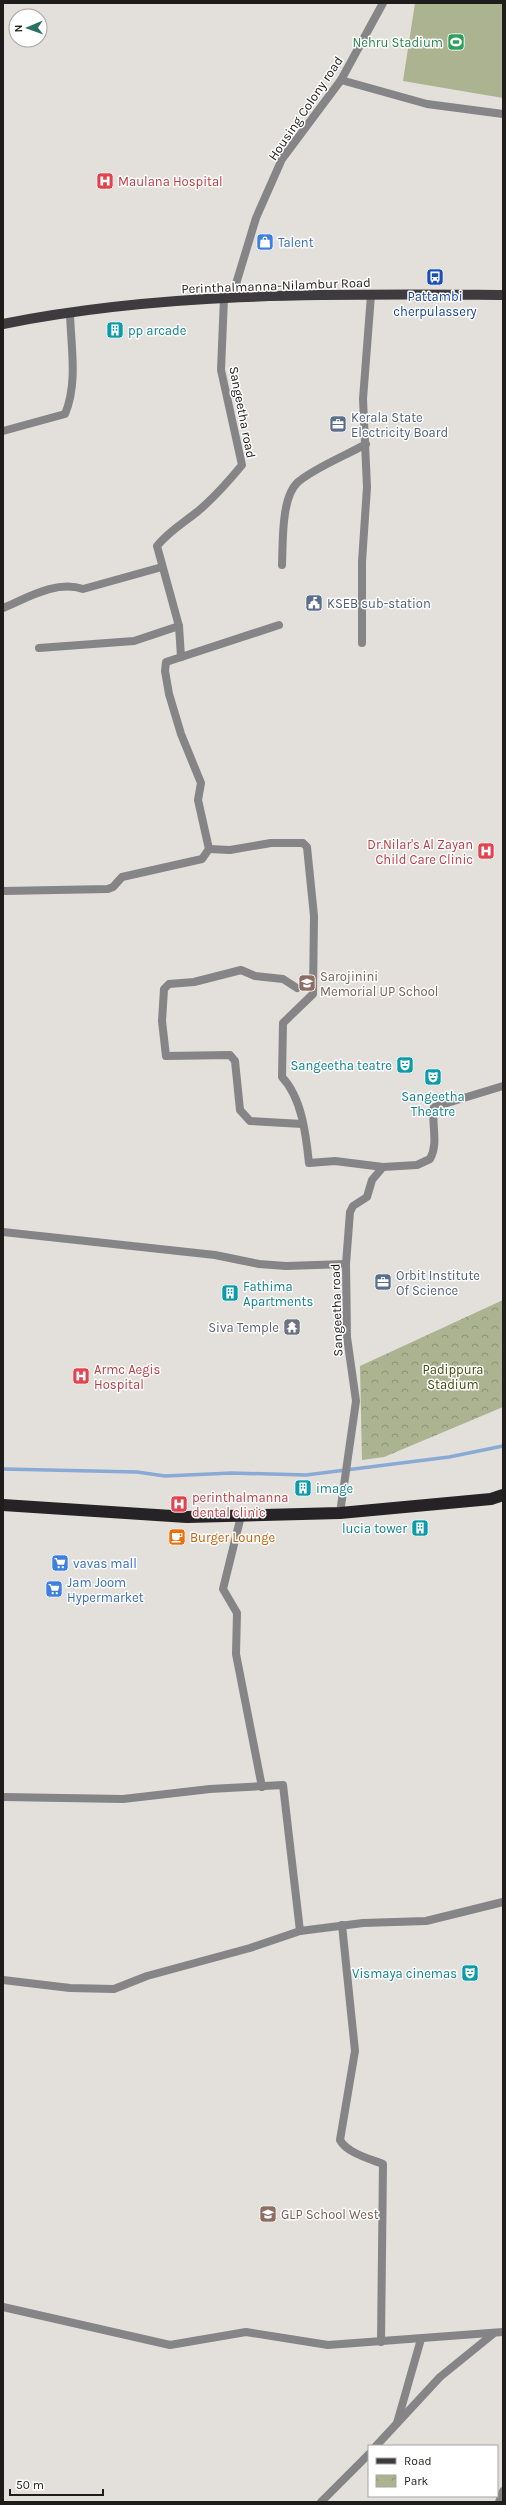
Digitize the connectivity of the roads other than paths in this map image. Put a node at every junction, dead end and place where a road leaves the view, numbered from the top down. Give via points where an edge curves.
1 (384, 3) edge
2 (341, 80) junction
3 (503, 114) edge
4 (503, 294) edge
5 (371, 295) junction
6 (228, 298) junction
7 (70, 314) junction
8 (3, 324) edge
9 (3, 431) edge
10 (366, 444) junction
11 (282, 565) dead end
12 (162, 567) junction
13 (3, 608) edge
14 (279, 625) dead end
15 (179, 626) junction
16 (362, 643) dead end
17 (39, 648) dead end
18 (181, 656) junction
19 (209, 849) junction
20 (3, 891) edge
21 (297, 988) dead end
22 (503, 1086) edge
23 (302, 1124) junction
24 (383, 1167) junction
25 (3, 1232) edge
26 (346, 1264) junction
27 (503, 1495) edge
28 (3, 1504) edge
29 (340, 1512) junction
30 (241, 1516) junction
31 (262, 1787) junction
32 (3, 1798) edge
33 (503, 1902) edge
34 (342, 1925) junction
35 (300, 1931) junction
36 (3, 1980) edge
37 (3, 2307) edge
38 (503, 2332) edge
39 (493, 2334) junction
40 (421, 2339) junction
41 (381, 2342) junction
42 (396, 2424) junction
43 (377, 2445) edge
44 (368, 2455) edge
45 (503, 2491) edge
46 (321, 2502) edge
47 (499, 2502) edge

1 - 2 street, Housing Colony road
2 - 3 street via 427,104
2 - 6 street, Housing Colony road via 282,160 256,218
4 - 5 main road, Perinthalmanna-Nilambur Road
5 - 6 main road, Perinthalmanna-Nilambur Road
5 - 10 street via 363,399
6 - 7 main road, Perinthalmanna-Nilambur Road
6 - 12 street, Sangeetha road via 221,370 242,465 198,511 164,537 158,546
7 - 8 main road, Perinthalmanna-Nilambur Road
7 - 9 street via 73,380 71,401 65,414
10 - 11 street via 309,474 291,491 284,525
10 - 16 street
12 - 13 street via 87,588 62,586
12 - 15 street
14 - 18 street
15 - 17 street via 134,641
15 - 18 street
18 - 19 street via 166,662 165,671 181,734 201,783 198,800
19 - 20 street via 202,859 122,877 113,888
19 - 23 street via 230,850 271,843 303,843 307,847 314,916 313,994 283,1023 282,1060 282,1077 291,1087
21 - 23 street via 283,979 255,976 241,970 194,982 169,984 164,989 162,1021 166,1056 230,1055 236,1061 240,1110 250,1121
22 - 24 street via 434,1107 432,1116 435,1136 430,1159 417,1165
23 - 24 street via 309,1163 335,1161
24 - 26 street, Sangeetha road via 372,1180 368,1197 353,1206 350,1212
25 - 26 street via 215,1255 259,1264
26 - 29 street, Sangeetha road via 347,1337 356,1401
27 - 29 highway via 491,1499
28 - 30 highway via 188,1518
29 - 30 highway
30 - 31 street via 223,1589 237,1613 236,1654
31 - 32 street via 210,1789 123,1799
31 - 35 street via 283,1785
33 - 34 street via 426,1921
34 - 35 street
34 - 41 street via 355,2051 340,2140 342,2144 383,2164
35 - 36 street via 250,1948 147,1976 114,1989 70,1988
37 - 41 street via 170,2345 246,2332 328,2345
38 - 39 street
39 - 40 street
39 - 42 street via 440,2377
40 - 41 street
40 - 42 street
42 - 43 street
44 - 46 street
45 - 47 street

